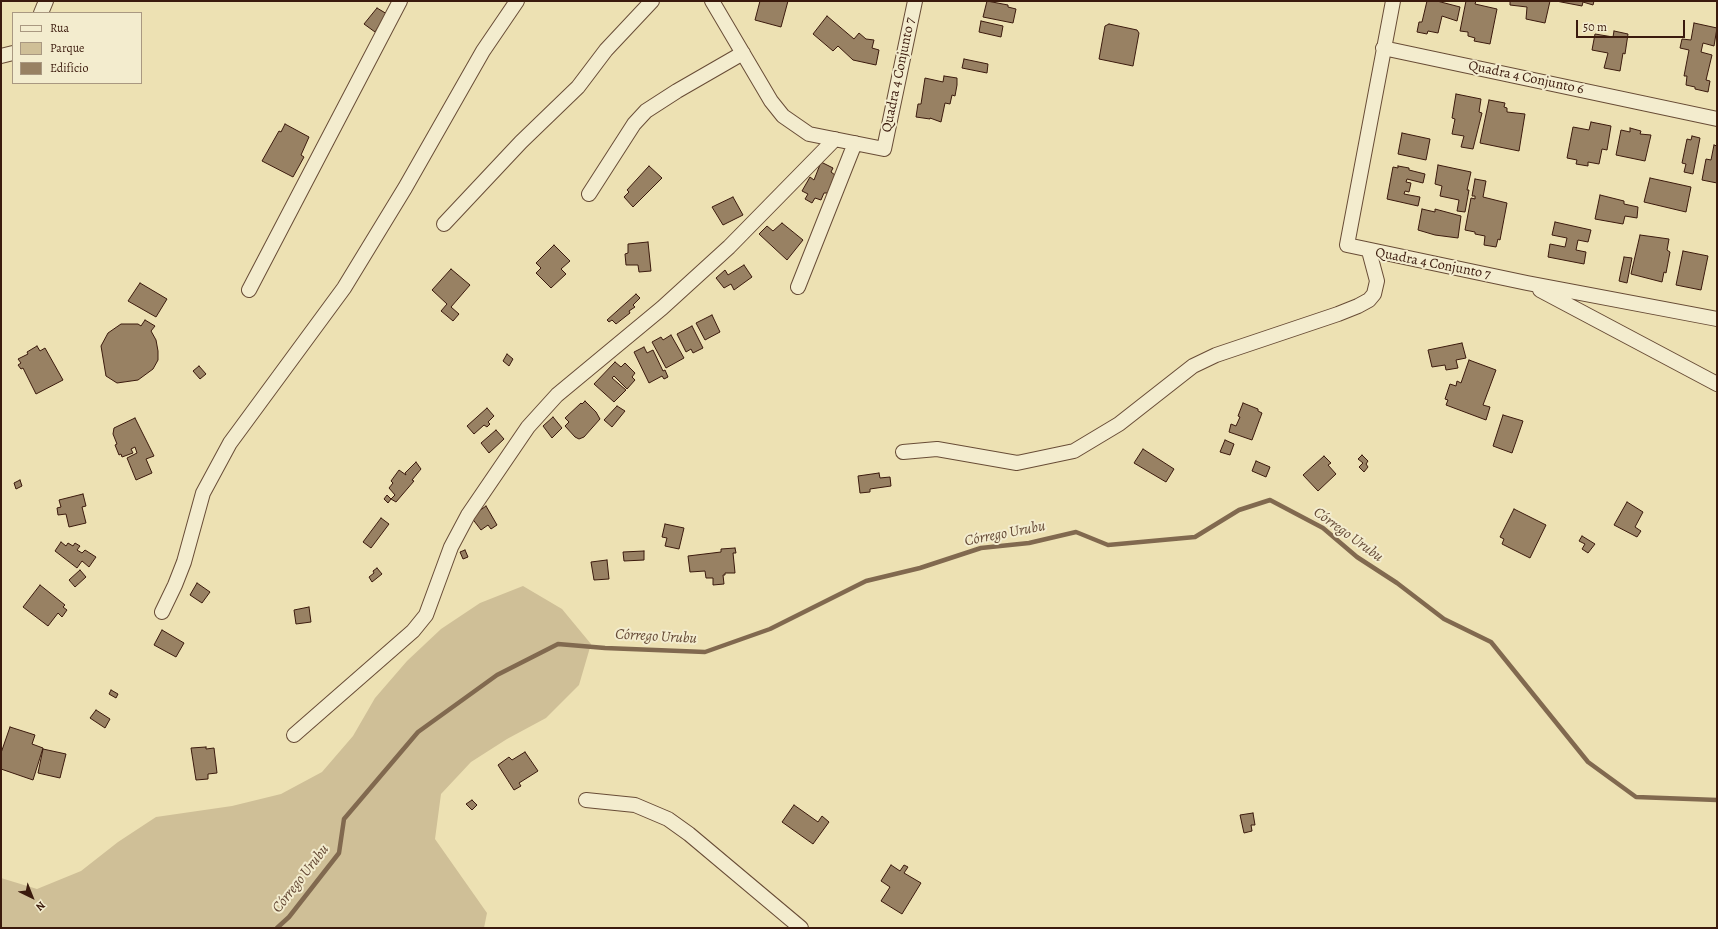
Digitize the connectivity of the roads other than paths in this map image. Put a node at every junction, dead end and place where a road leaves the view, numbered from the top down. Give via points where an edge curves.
1 (46, 1) edge
2 (400, 1) edge
3 (517, 1) edge
4 (652, 1) edge
5 (712, 1) edge
6 (915, 1) edge
7 (1393, 1) edge
8 (41, 12) edge
9 (1383, 48) junction
10 (12, 53) edge
11 (743, 53) junction
12 (1, 56) edge
13 (1717, 119) edge
14 (835, 139) junction
15 (855, 143) junction
16 (589, 194) dead end
17 (444, 224) dead end
18 (1369, 251) junction
19 (1528, 283) junction
20 (798, 287) dead end
21 (249, 290) dead end
22 (1717, 319) edge
23 (1717, 384) edge
24 (903, 452) dead end
25 (162, 612) dead end
26 (294, 735) dead end
27 (586, 800) dead end
28 (801, 928) edge

1 - 8 street
2 - 21 street
3 - 25 street via 479,56 406,188 344,288 230,443 203,494 184,562
4 - 17 street via 606,50 578,86
5 - 11 street
6 - 15 street, Quadra 4 Conjunto 7 via 884,149
7 - 9 street
9 - 13 street, Quadra 4 Conjunto 6
9 - 18 street, Quadra 4 Conjunto 7 via 1347,245
10 - 12 street
11 - 14 street via 771,101 783,116 809,134
11 - 16 street via 646,111 634,124
14 - 15 street
14 - 26 street via 729,247 662,308 557,395 528,427 468,515 451,547 426,615 413,631
15 - 20 street
18 - 19 street, Quadra 4 Conjunto 7
18 - 24 street via 1377,281 1374,294 1369,300 1338,314 1235,347 1193,366 1119,424 1074,451 1017,463 937,449
19 - 22 street, Quadra 4 Conjunto 7
19 - 23 street
27 - 28 street via 634,805 668,819

